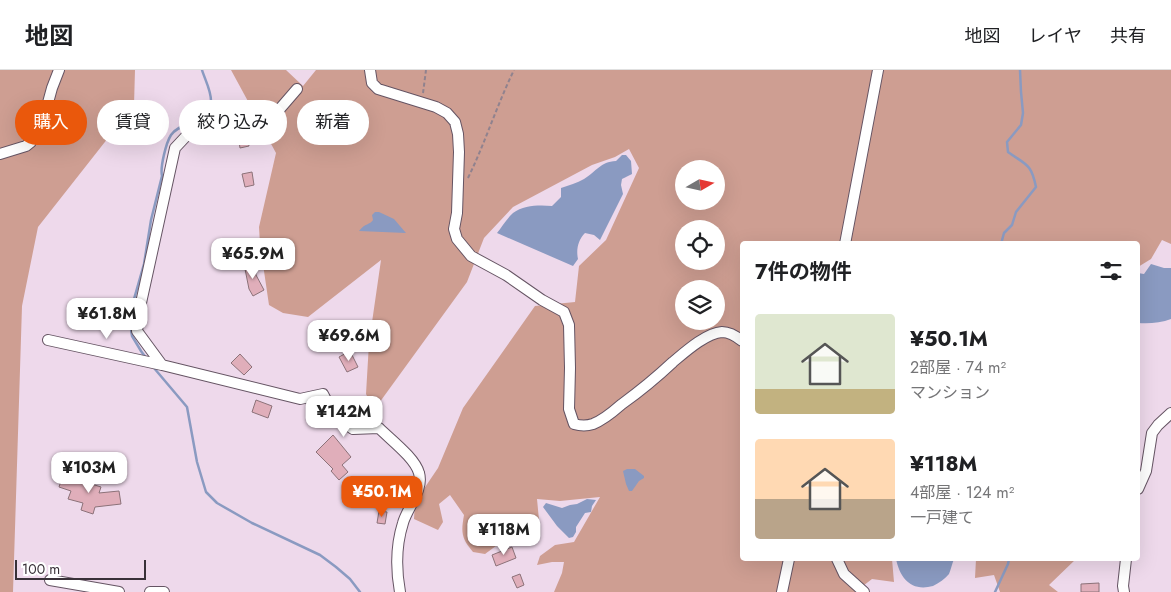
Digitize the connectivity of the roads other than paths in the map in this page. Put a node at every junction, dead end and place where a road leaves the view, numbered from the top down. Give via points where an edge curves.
1 (59, 70) edge
2 (370, 70) edge
3 (878, 70) edge
4 (297, 89) dead end
5 (0, 154) edge
6 (846, 241) edge
7 (740, 339) edge
8 (48, 340) dead end
9 (162, 365) junction
10 (1171, 413) edge
11 (1140, 484) edge
12 (789, 561) edge
13 (838, 561) edge
14 (1126, 561) edge
15 (50, 580) dead end
16 (119, 592) edge
17 (150, 592) edge
18 (164, 592) edge
19 (400, 592) edge
20 (782, 592) edge
21 (864, 592) edge
22 (1124, 592) edge

1 - 5 street via 31,142
2 - 7 street via 372,83 378,90 436,106 454,122 459,152 454,230 457,239 471,256 564,312 569,326 569,409 574,424 593,424 609,415 703,339 724,332
3 - 6 street
4 - 9 street via 265,126 240,111 217,113 190,132 175,148 137,331
8 - 9 street
9 - 19 street via 300,399 323,394 335,417 353,429 379,428 414,462 420,475 414,502 403,522 397,566
10 - 11 street via 1152,433 1146,471
12 - 20 street
13 - 21 street via 844,574
14 - 22 street
15 - 16 street
17 - 18 street

